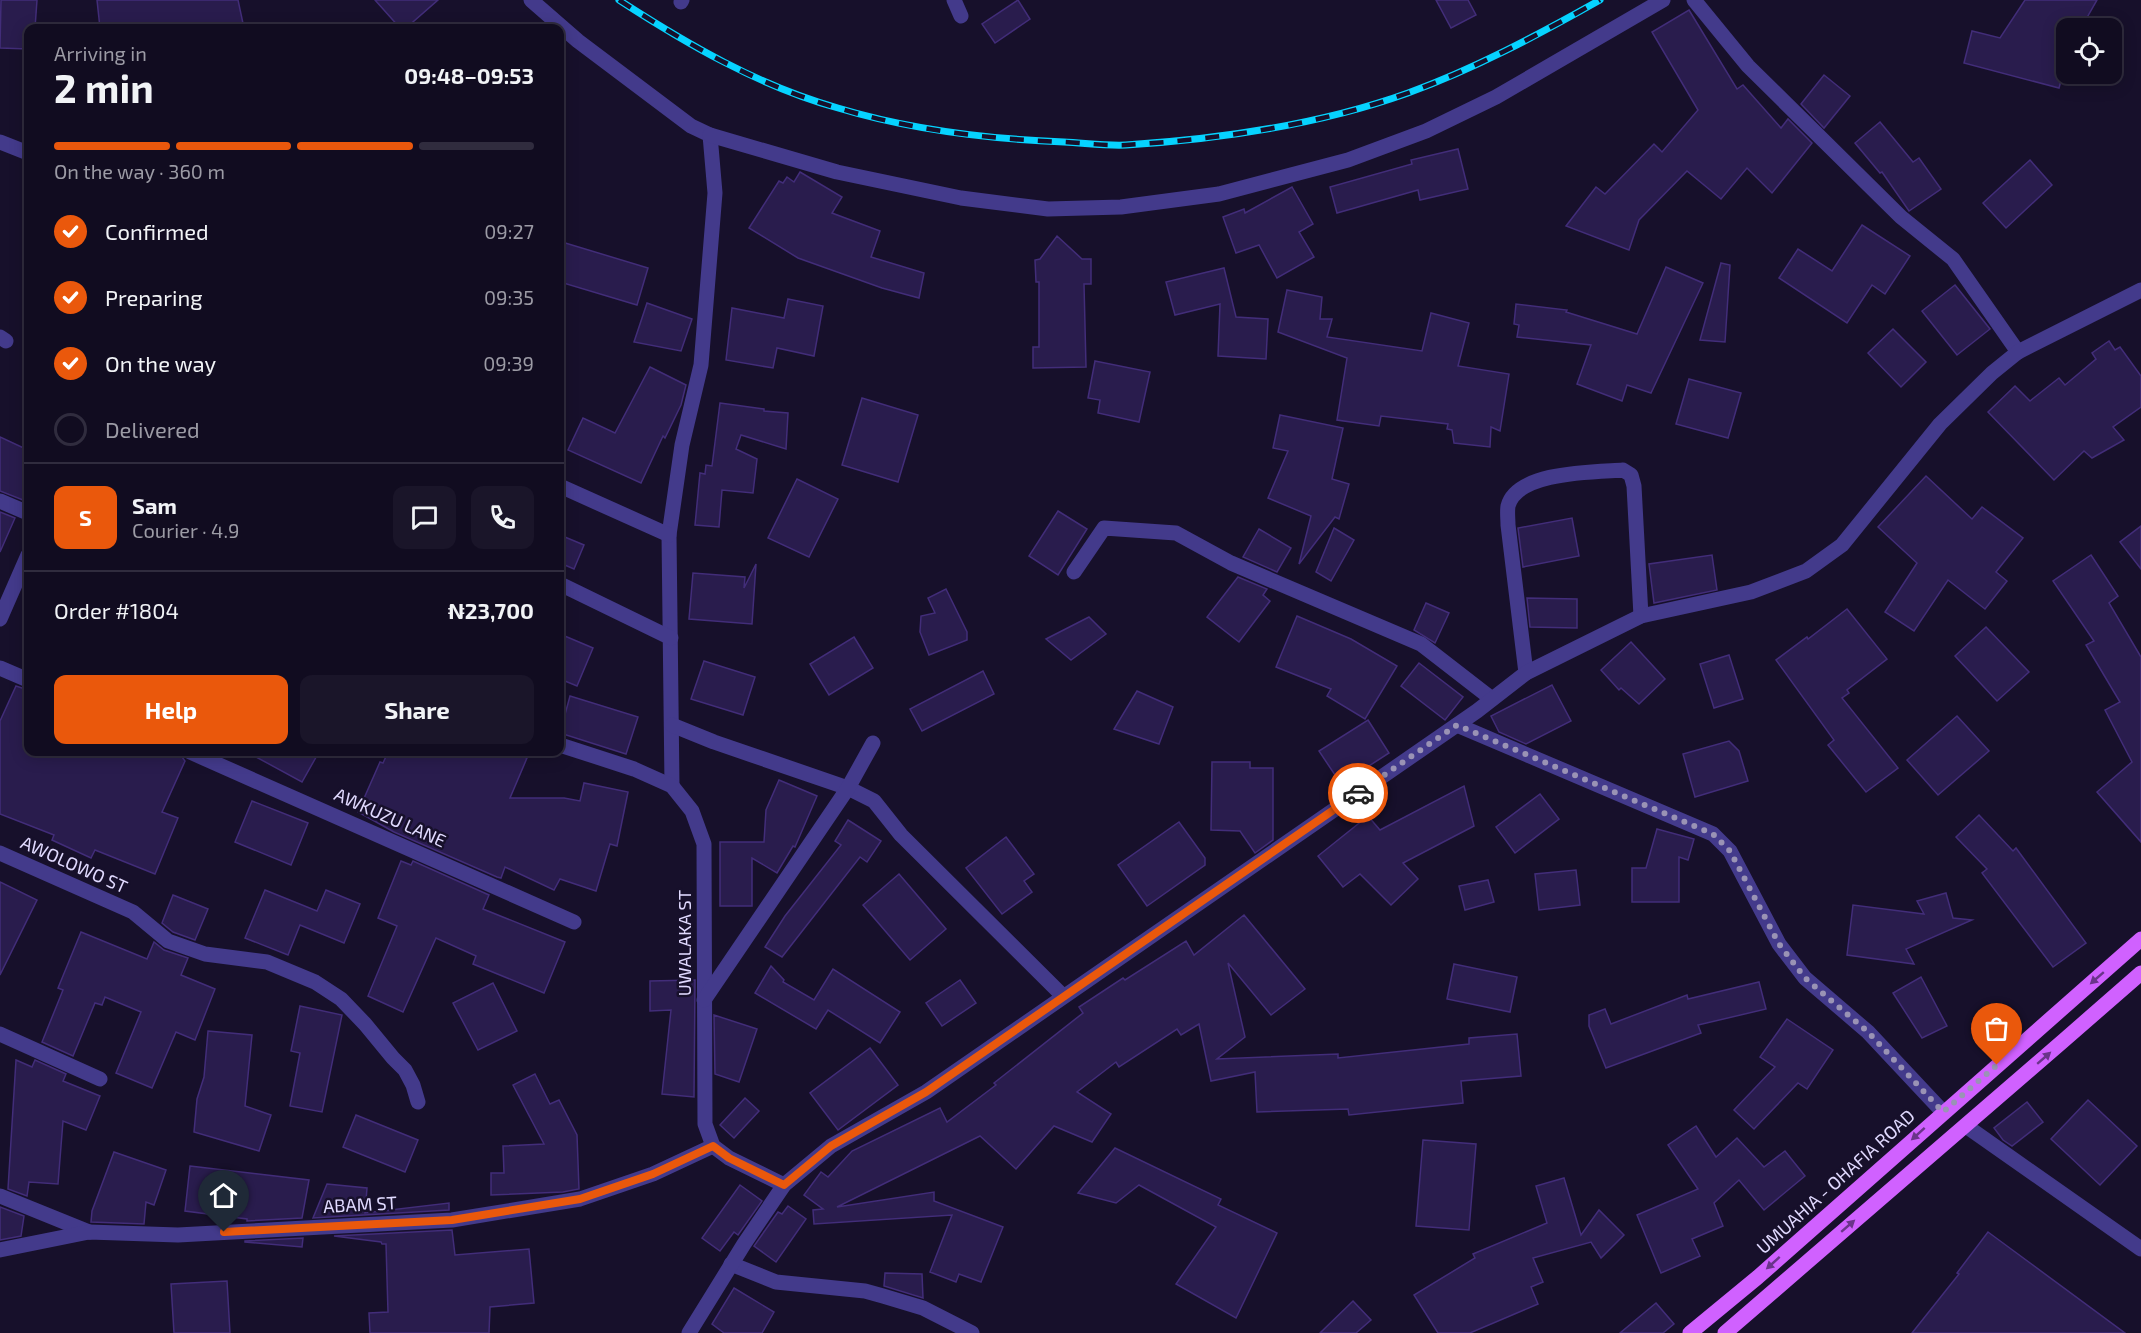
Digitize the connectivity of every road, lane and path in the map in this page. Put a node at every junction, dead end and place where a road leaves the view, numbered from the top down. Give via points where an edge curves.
1 (531, 0) edge
2 (954, 0) edge
3 (1663, 0) edge
4 (1694, 0) edge
5 (961, 16) dead end
6 (559, 24) edge
7 (564, 29) edge
8 (710, 135) junction
9 (0, 142) edge
10 (24, 151) edge
11 (2141, 290) edge
12 (2018, 352) junction
13 (564, 488) edge
14 (0, 501) edge
15 (24, 511) edge
16 (669, 535) junction
17 (24, 564) edge
18 (1074, 572) dead end
19 (564, 586) edge
20 (1641, 616) junction
21 (0, 619) edge
22 (670, 638) junction
23 (0, 668) edge
24 (1526, 673) junction
25 (24, 678) edge
26 (1492, 699) junction
27 (672, 724) junction
28 (1457, 725) junction
29 (873, 743) dead end
30 (564, 746) edge
31 (199, 756) edge
32 (672, 786) junction
33 (848, 788) junction
34 (0, 853) edge
35 (574, 922) dead end
36 (2141, 939) edge
37 (2141, 973) edge
38 (1063, 996) junction
39 (704, 1000) junction
40 (0, 1034) edge
41 (100, 1079) dead end
42 (417, 1102) dead end
43 (1943, 1112) junction
44 (1966, 1126) junction
45 (713, 1146) junction
46 (1887, 1162) junction
47 (1903, 1178) junction
48 (784, 1185) junction
49 (0, 1196) edge
50 (89, 1232) junction
51 (2141, 1249) edge
52 (0, 1250) edge
53 (731, 1264) junction
54 (692, 1331) edge
55 (972, 1333) edge
56 (1690, 1333) edge
57 (1725, 1333) edge

1 - 6 street
2 - 5 street
3 - 8 street via 1496,97 1426,131 1348,160 1219,194 1121,207 1048,209 961,198 837,172
4 - 12 street via 1748,66 1901,217 1953,260
7 - 8 street via 691,126
8 - 16 street via 715,193 702,354 682,445
9 - 10 street
11 - 12 street
12 - 20 street via 1940,424 1842,544 1806,571 1751,592
13 - 16 street
14 - 15 street
16 - 22 street
17 - 21 street
18 - 26 street via 1104,528 1176,532 1231,563 1421,644
19 - 22 street
20 - 24 street
20 - 24 street via 1634,486 1630,475 1623,471 1567,474 1523,487 1508,506 1508,525
22 - 27 street
23 - 25 street
24 - 26 street
26 - 28 street
27 - 32 street
27 - 33 street
28 - 38 street
28 - 43 street via 1713,834 1730,851 1779,944 1805,978 1868,1032
29 - 33 street
30 - 32 street, UWALAKA ST
31 - 35 street, AWKUZU LANE
32 - 39 street, UWALAKA ST via 692,811 704,844
33 - 38 street via 874,801 901,836
33 - 39 street
34 - 42 street, AWOLOWO ST via 133,912 168,941 205,954 267,962 315,982 341,999 405,1070
36 -> 43 main road, UMUAHIA - OHAFIA ROAD
44 -> 37 main road
38 - 48 street via 926,1092 831,1146
39 - 45 street, UWALAKA ST via 705,1124
40 - 41 street
43 -> 46 main road, UMUAHIA - OHAFIA ROAD
44 - 47 main road
44 - 51 street
45 - 48 street
45 - 50 street, ABAM ST via 653,1174 580,1199 452,1220 178,1235
46 - 47 main road
46 -> 56 main road, UMUAHIA - OHAFIA ROAD
57 -> 47 main road
48 - 53 street
49 - 50 street
50 - 52 street, ABAM ST
53 - 54 street
53 - 55 street via 776,1282 883,1296 923,1308

